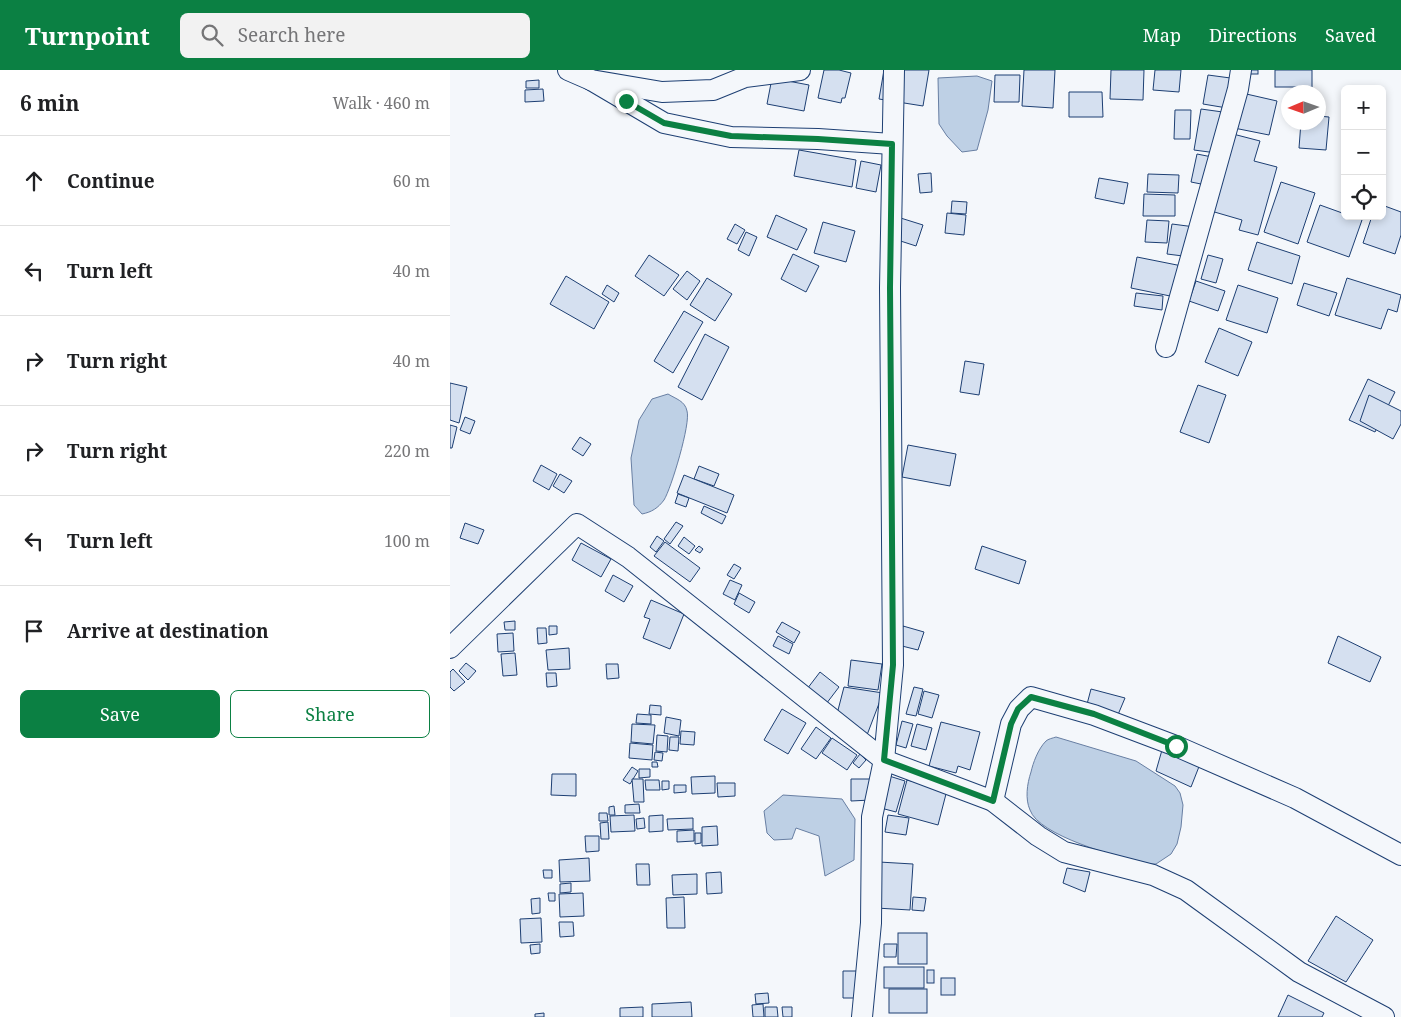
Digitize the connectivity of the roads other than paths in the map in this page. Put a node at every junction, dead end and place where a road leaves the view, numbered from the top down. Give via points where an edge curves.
1 (568, 70) edge
2 (800, 70) edge
3 (894, 70) edge
4 (1241, 70) edge
5 (591, 80) junction
6 (892, 144) junction
7 (1166, 346) dead end
8 (450, 648) edge
9 (884, 760) junction
10 (993, 801) junction
11 (1401, 855) edge
12 (862, 1017) edge
13 (1384, 1017) edge

1 - 5 street
2 - 5 street via 745,77 713,90 662,92
3 - 6 street
4 - 7 street
5 - 6 street via 664,123 731,136
6 - 9 street via 893,665
8 - 9 street via 577,524 628,557
9 - 10 street
9 - 12 street via 872,817 871,923
10 - 11 street via 1011,724 1018,709 1031,697 1094,714 1176,746 1295,798
10 - 13 street via 1064,852 1153,876 1186,890 1299,972

